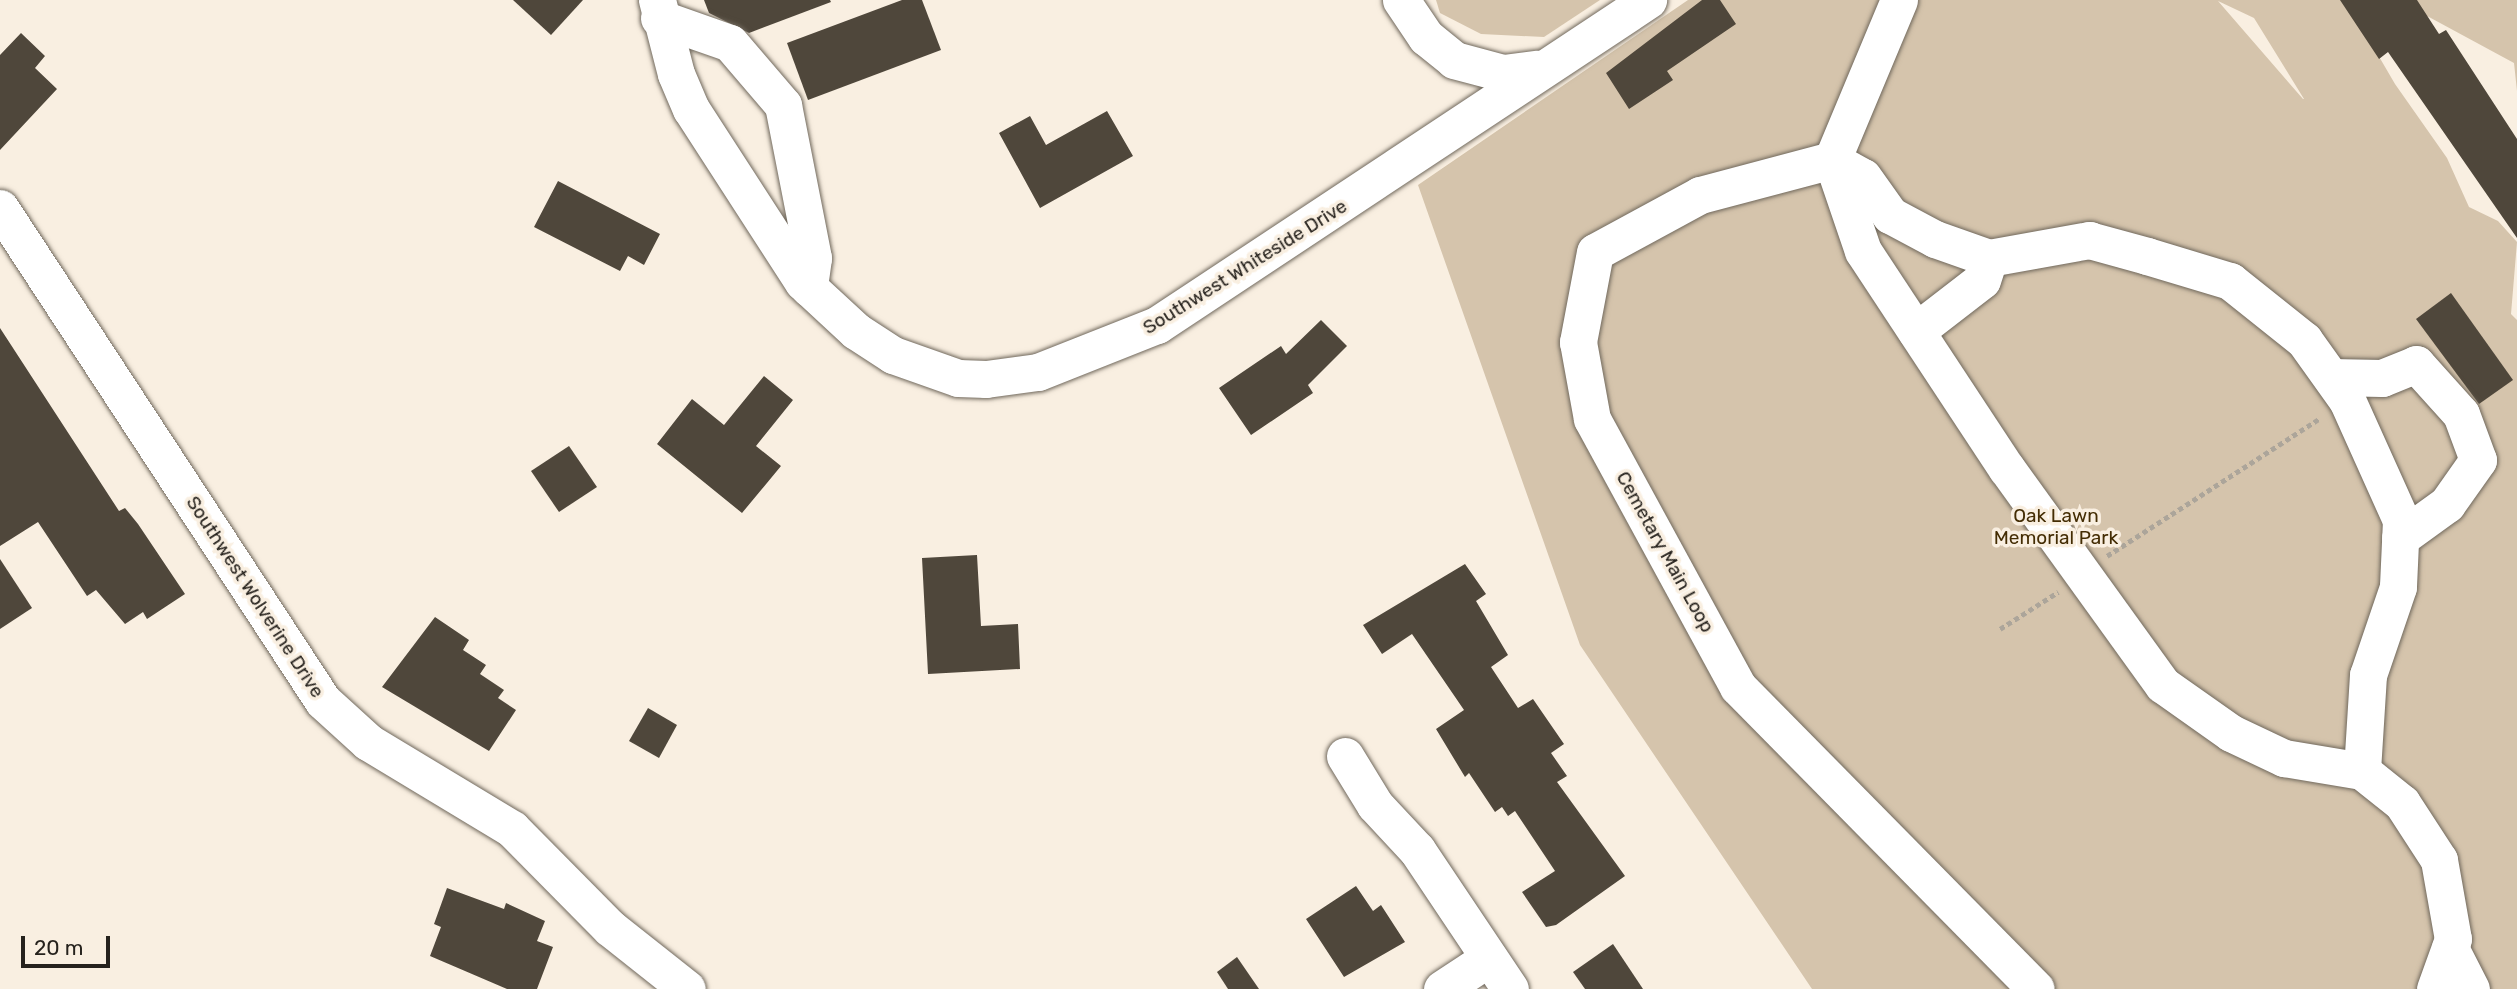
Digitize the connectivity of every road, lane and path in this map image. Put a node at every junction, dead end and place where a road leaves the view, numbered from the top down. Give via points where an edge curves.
1 (1401, 0) edge
2 (1648, 0) edge
3 (1899, 0) edge
4 (658, 9) edge
5 (1609, 12) edge
6 (1538, 69) junction
7 (1832, 160) junction
8 (0, 208) edge
9 (1989, 258) junction
10 (808, 288) junction
11 (1916, 331) junction
12 (2339, 388) junction
13 (2400, 538) junction
14 (2083, 575) junction
15 (2000, 629) dead end
16 (1345, 756) dead end
17 (2362, 771) junction
18 (2450, 948) junction
19 (1489, 958) junction
20 (687, 989) edge
21 (1442, 989) edge
22 (1510, 989) edge
23 (2036, 989) edge
24 (2435, 989) edge
25 (2471, 989) edge

1 - 6 street via 1426,37 1454,60 1503,73
2 - 5 street, Southwest Whiteside Drive
3 - 7 street
4 - 10 street, Southwest Whiteside Drive via 691,109 744,199
4 - 10 street via 730,43 783,104 813,258
5 - 6 street, Southwest Whiteside Drive via 1571,55
6 - 10 street, Southwest Whiteside Drive via 1210,293 1139,335 1038,372 986,379 918,367 856,331
7 - 9 street via 1863,177 1890,215
7 - 11 street via 1863,251
7 - 23 street, Cemetary Main Loop via 1700,195 1595,252 1578,342 1592,419 1738,687
8 - 20 street, Southwest Wolverine Drive via 323,701 368,742 512,829 610,928
9 - 11 street via 1982,280
9 - 12 street via 2089,240 2230,281 2304,340
11 - 14 street
12 - 13 street via 2378,461 2401,520
12 - 13 street via 2416,364 2461,414 2478,460 2447,504
12 - 14 path
13 - 17 street via 2398,587 2368,675
14 - 15 path
14 - 17 street via 2163,685 2231,733 2284,758
16 - 19 street
17 - 18 street via 2402,803 2439,860 2453,939
18 - 24 street
18 - 25 street
19 - 21 street
19 - 22 street

